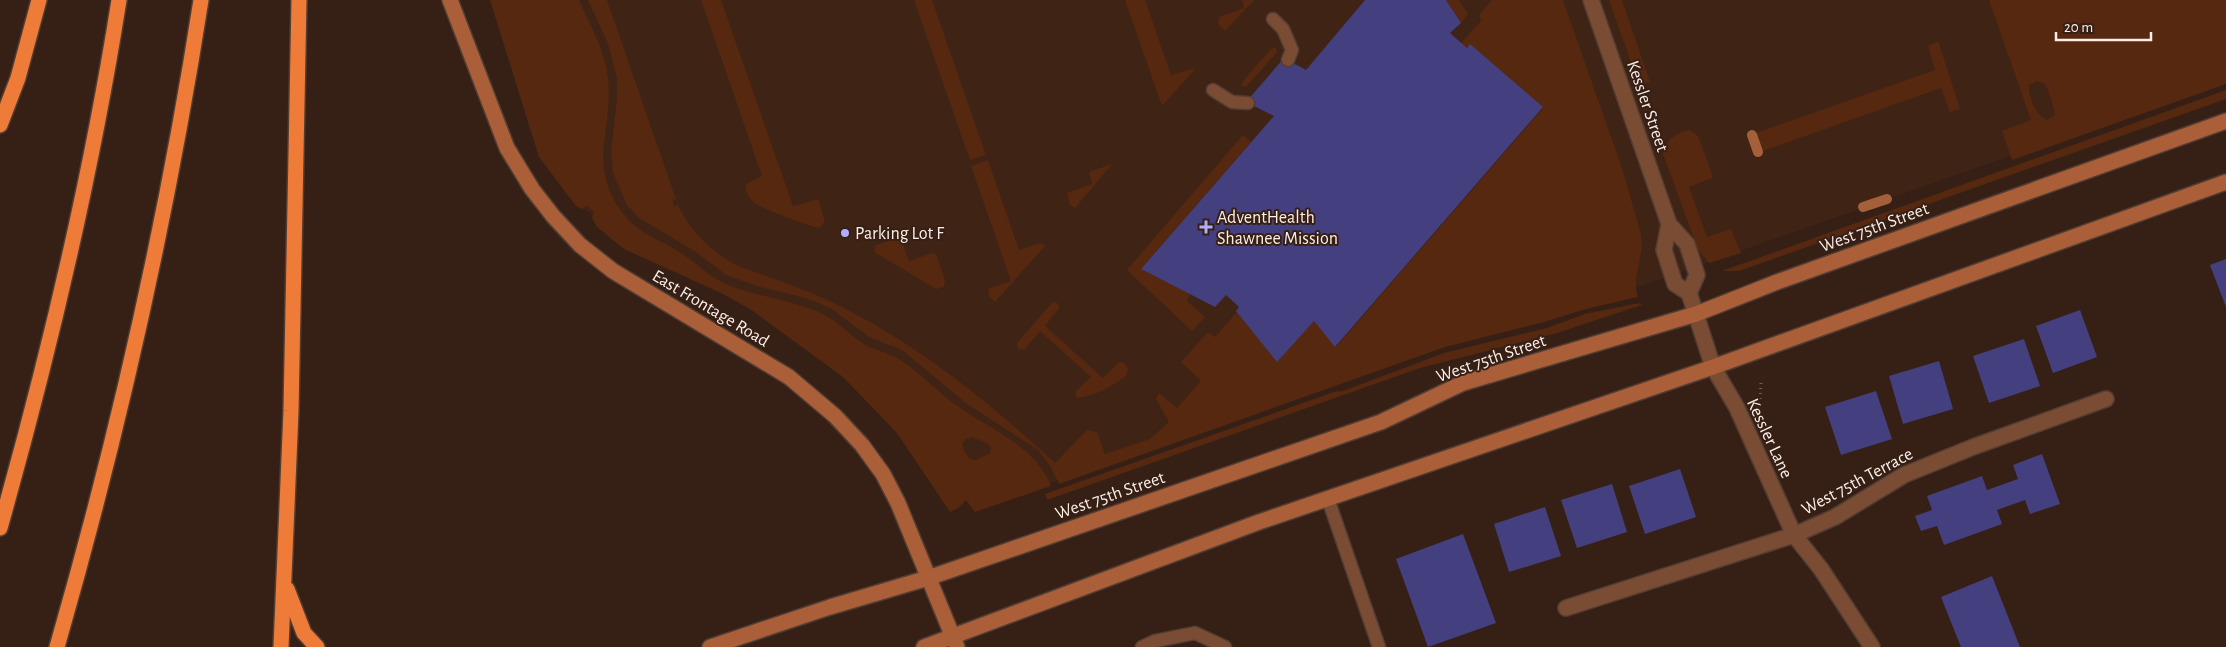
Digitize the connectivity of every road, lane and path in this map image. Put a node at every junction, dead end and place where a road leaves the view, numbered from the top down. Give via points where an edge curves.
1 (39, 0) edge
2 (119, 0) edge
3 (202, 0) edge
4 (299, 0) edge
5 (450, 0) edge
6 (1591, 0) edge
7 (1273, 19) dead end
8 (1288, 60) dead end
9 (1212, 90) dead end
10 (1248, 103) dead end
11 (2226, 121) edge
12 (0, 125) edge
13 (2226, 182) edge
14 (1669, 224) junction
15 (1689, 293) junction
16 (1696, 314) junction
17 (1713, 367) junction
18 (2106, 399) dead end
19 (1328, 499) junction
20 (0, 528) edge
21 (1794, 534) junction
22 (928, 578) junction
23 (284, 584) junction
24 (1566, 608) dead end
25 (955, 641) edge
26 (57, 647) edge
27 (281, 647) edge
28 (317, 647) edge
29 (710, 647) edge
30 (924, 647) edge
31 (1142, 647) edge
32 (1225, 647) edge
33 (1379, 647) edge
34 (1872, 647) edge

1 - 12 highway via 18,78
2 - 20 highway via 105,89 77,225 24,444
3 - 26 highway via 153,261 111,442
4 - 23 highway via 291,411
5 - 22 main road, East Frontage Road via 507,148 553,216 580,245 613,271 789,377 835,416 883,474
6 - 14 street, Kessler Street
7 - 8 lane via 1283,29 1292,50
9 - 10 lane via 1232,102
11 - 16 main road, West 75th Street
13 - 17 main road
14 - 15 street, Kessler Street via 1686,244 1697,275
14 - 15 street via 1664,250 1669,268 1675,284
15 - 16 street
16 - 17 street, Kessler Lane
16 - 22 main road, West 75th Street via 1463,383 1381,422
17 - 19 main road
17 - 21 street, Kessler Lane via 1737,408
18 - 21 street, West 75th Terrace via 1973,446 1904,475 1835,517
19 - 25 main road
19 - 33 lane
21 - 24 street, West 75th Terrace
21 - 34 street, Kessler Lane via 1822,569
22 - 25 main road, East Frontage Road
22 - 29 main road, West 75th Street
23 - 27 highway
23 - 28 highway via 304,633
25 - 30 main road
31 - 32 lane via 1195,633

